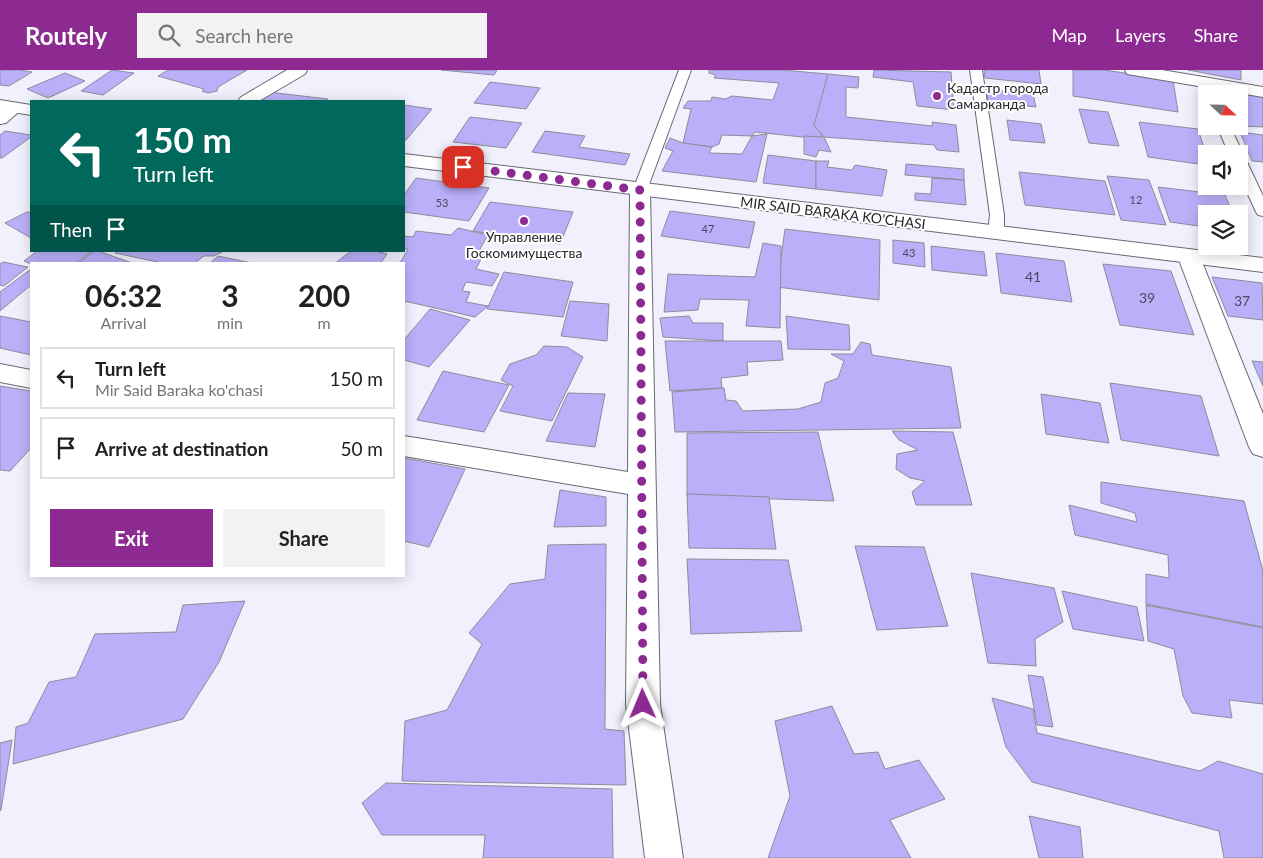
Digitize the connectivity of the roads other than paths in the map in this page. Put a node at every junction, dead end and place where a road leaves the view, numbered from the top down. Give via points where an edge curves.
1 (298, 70) edge
2 (685, 70) edge
3 (976, 70) edge
4 (1133, 70) edge
5 (1198, 85) edge
6 (1248, 91) edge
7 (1263, 92) edge
8 (249, 100) edge
9 (30, 110) edge
10 (5, 111) edge
11 (405, 160) edge
12 (1248, 180) edge
13 (640, 190) junction
14 (1263, 212) edge
15 (996, 232) junction
16 (1189, 257) junction
17 (1263, 265) edge
18 (0, 373) edge
19 (30, 379) edge
20 (405, 446) edge
21 (1263, 447) edge
22 (641, 485) junction
23 (664, 858) edge

1 - 8 street
2 - 13 lane
3 - 15 lane via 997,215
4 - 5 street
6 - 7 street
9 - 10 street
11 - 13 street, MIR SAID BARAKA KO'CHASI
12 - 14 lane
13 - 15 street, MIR SAID BARAKA KO'CHASI
13 - 22 street
15 - 16 street, MIR SAID BARAKA KO'CHASI
16 - 17 street, MIR SAID BARAKA KO'CHASI
16 - 21 street
18 - 19 street
20 - 22 street
22 - 23 street via 643,704

